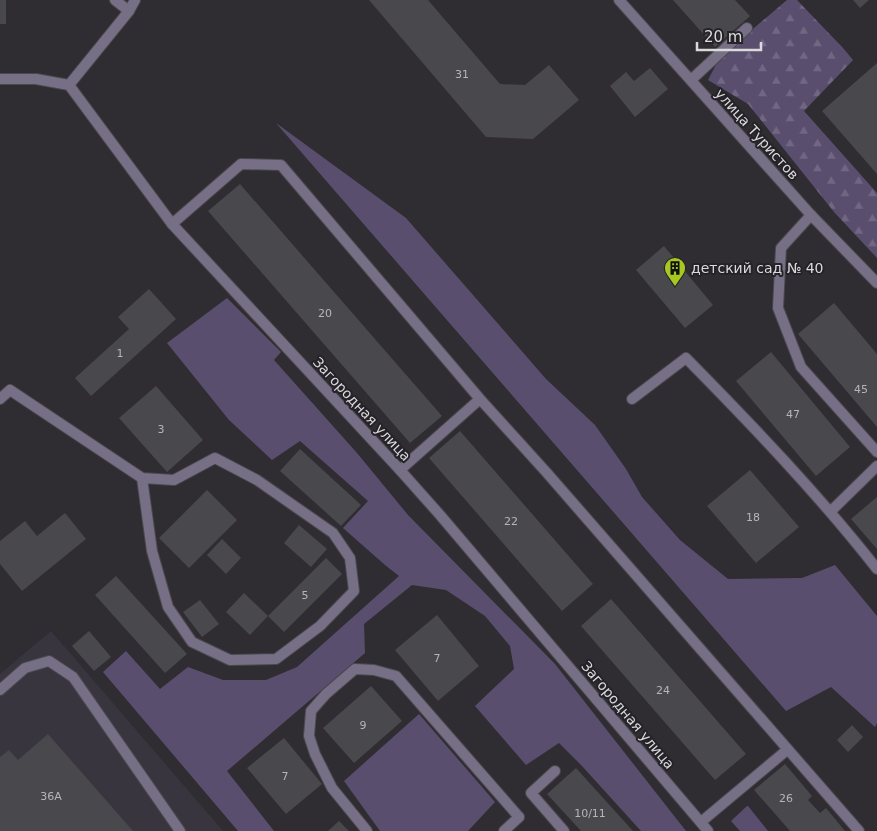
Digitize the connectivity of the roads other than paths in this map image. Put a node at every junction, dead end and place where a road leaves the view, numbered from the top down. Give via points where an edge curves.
1 (116, 0) edge
2 (135, 0) edge
3 (619, 0) edge
4 (129, 11) junction
5 (748, 28) dead end
6 (0, 79) edge
7 (690, 80) junction
8 (69, 85) junction
9 (811, 215) junction
10 (172, 224) junction
11 (877, 283) edge
12 (0, 399) edge
13 (480, 399) junction
14 (632, 399) dead end
15 (877, 452) edge
16 (877, 466) edge
17 (400, 470) junction
18 (142, 478) junction
19 (830, 512) junction
20 (877, 569) edge
21 (0, 690) edge
22 (787, 750) junction
23 (555, 771) dead end
24 (701, 822) junction
25 (180, 831) edge
26 (367, 831) edge
27 (504, 831) edge
28 (564, 831) edge
29 (708, 831) edge
30 (858, 831) edge

1 - 4 street
2 - 4 street
3 - 7 street, улица Туристов
4 - 8 street
5 - 7 street
6 - 8 street via 36,79
7 - 9 street, улица Туристов
8 - 10 street, Загородная улица
9 - 11 street, улица Туристов
9 - 15 street via 781,248 778,308 801,367
10 - 13 street via 241,164 281,165
10 - 17 street, Загородная улица
12 - 18 street via 10,390
13 - 17 street
13 - 22 street
14 - 19 street via 686,358
16 - 19 street
17 - 24 street, Загородная улица
18 - 18 street via 174,480 215,458 256,480 333,533 350,558 354,591 320,626 276,659 230,660 192,642 168,607 152,551
19 - 20 street
21 - 25 street via 25,668 49,661 73,677
22 - 24 street
22 - 30 street
23 - 28 street via 531,793
24 - 29 street, Загородная улица
26 - 27 street via 332,788 309,736 311,712 355,669 396,676 519,817

